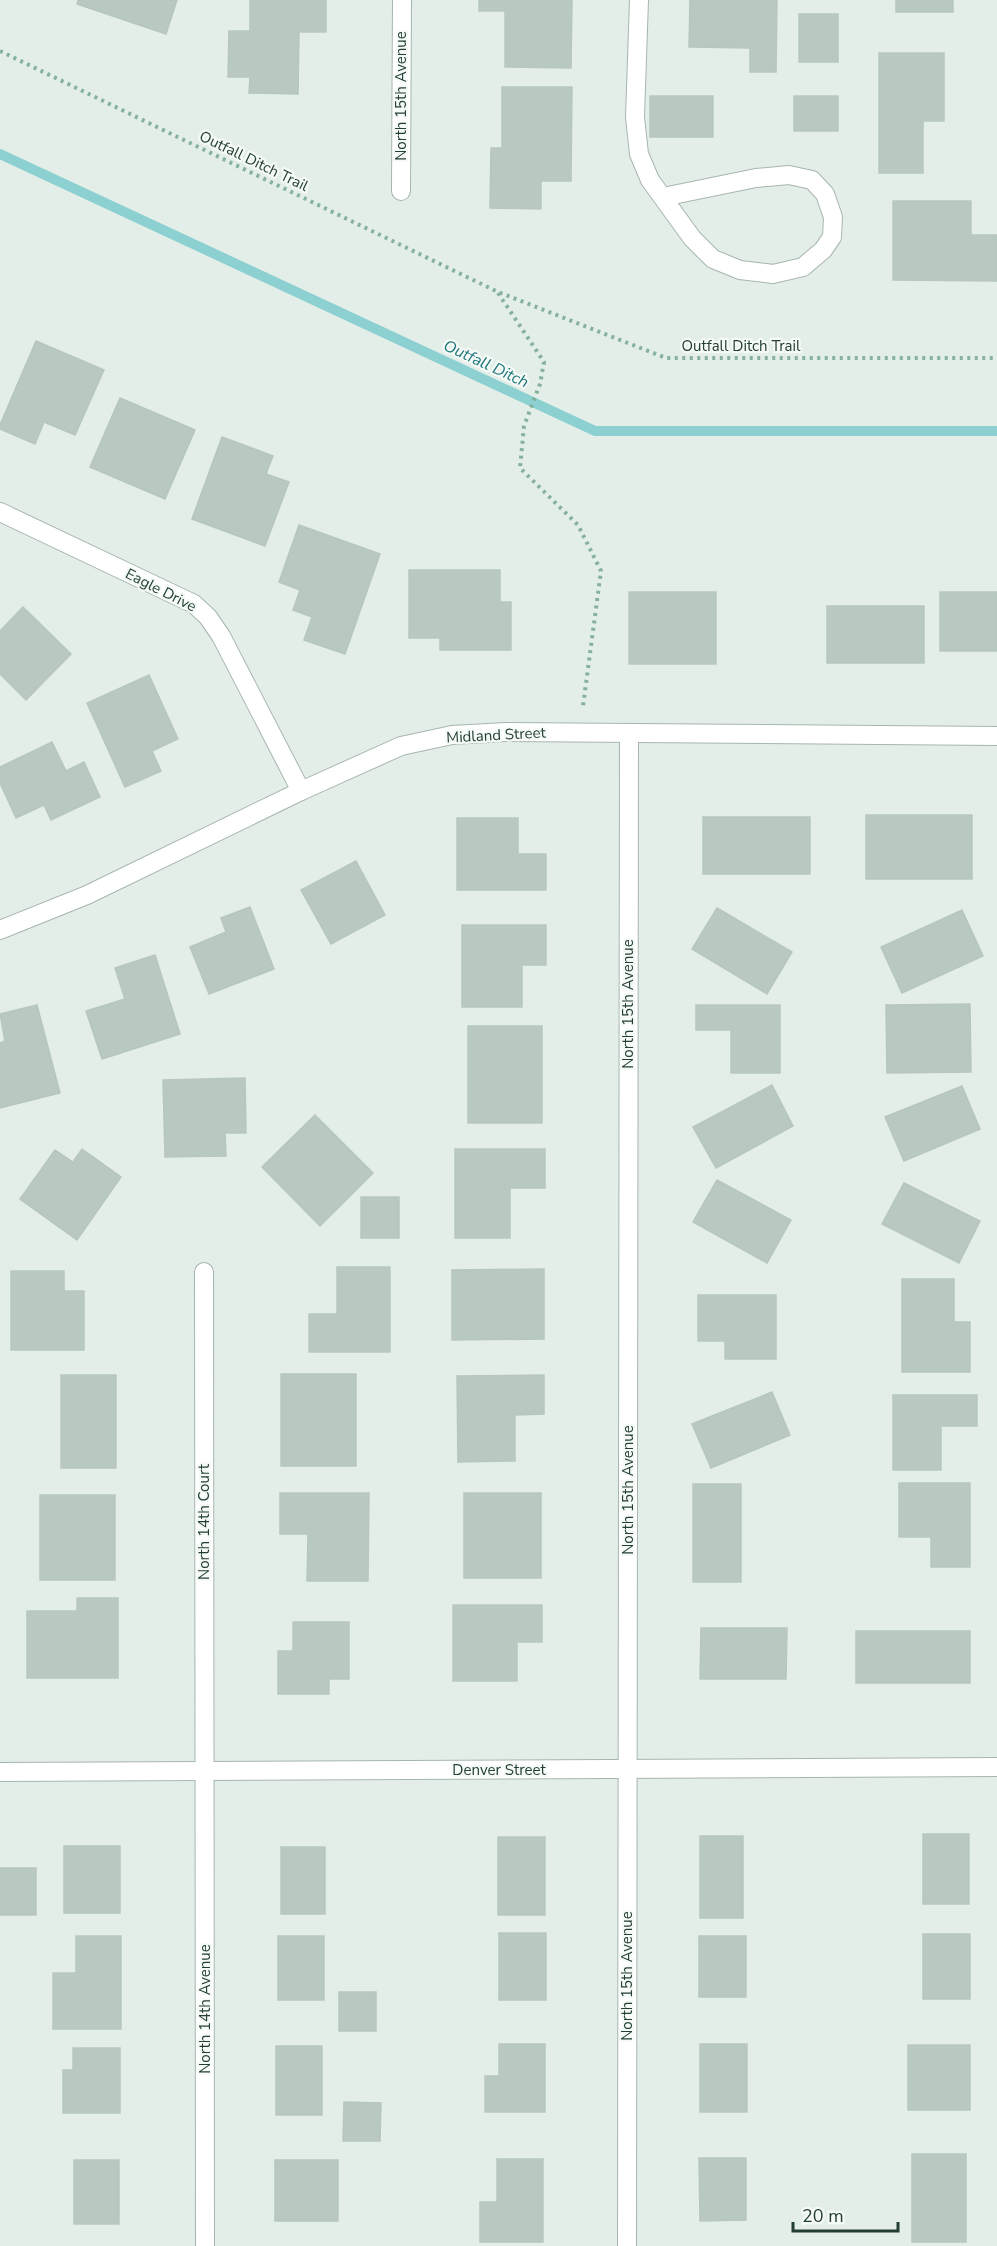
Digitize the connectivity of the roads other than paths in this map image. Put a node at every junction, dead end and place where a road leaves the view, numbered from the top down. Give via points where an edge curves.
1 (402, 0) edge
2 (639, 0) edge
3 (401, 191) dead end
4 (663, 196) junction
5 (0, 512) edge
6 (628, 734) junction
7 (997, 736) edge
8 (301, 791) junction
9 (0, 930) edge
10 (204, 1272) dead end
11 (997, 1767) edge
12 (627, 1769) junction
13 (205, 1771) junction
14 (0, 1772) edge
15 (205, 2246) edge
16 (627, 2246) edge

1 - 3 street, North 15th Avenue
2 - 4 street via 635,117 639,154 650,180
4 - 4 street via 756,178 789,175 812,180 825,194 833,218 832,237 803,267 773,274 740,270 713,259 692,238
5 - 8 street, Eagle Drive via 194,604 221,636
6 - 7 street, Midland Street
6 - 8 street, Midland Street via 452,735 401,746
6 - 12 street, North 15th Avenue
8 - 9 street, Midland Street via 87,895
10 - 13 street, North 14th Court
11 - 12 street, Denver Street
12 - 13 street, Denver Street
12 - 16 street, North 15th Avenue
13 - 14 street, Denver Street
13 - 15 street, North 14th Avenue

